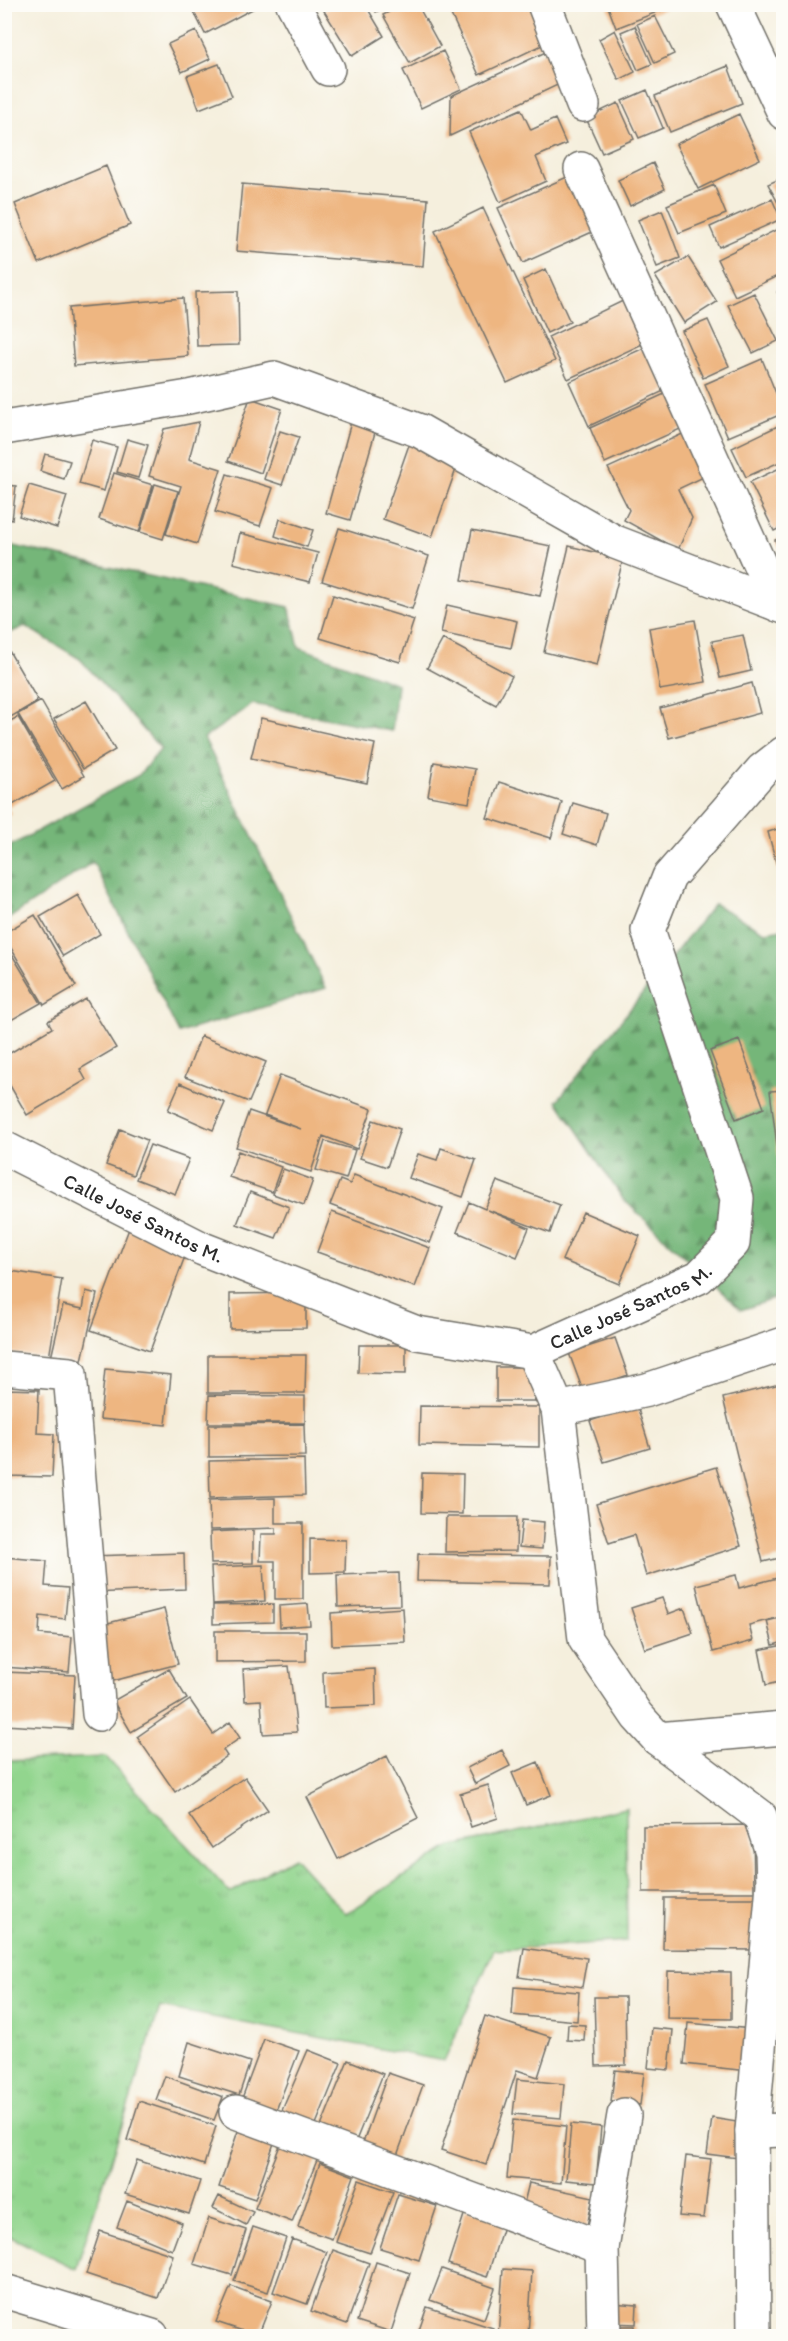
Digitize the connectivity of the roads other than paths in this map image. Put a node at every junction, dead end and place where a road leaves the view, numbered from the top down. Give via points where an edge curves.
1 (293, 4) edge
2 (544, 4) edge
3 (734, 4) edge
4 (328, 69) dead end
5 (583, 105) dead end
6 (783, 113) edge
7 (581, 169) dead end
8 (4, 428) edge
9 (781, 606) edge
10 (783, 753) edge
11 (8, 1154) edge
12 (783, 1344) edge
13 (533, 1352) junction
14 (4, 1368) edge
15 (558, 1409) junction
16 (99, 1714) dead end
17 (783, 1728) edge
18 (658, 1739) junction
19 (236, 2112) dead end
20 (624, 2115) dead end
21 (783, 2130) edge
22 (752, 2131) junction
23 (602, 2248) junction
24 (4, 2290) edge
25 (152, 2337) edge
26 (604, 2337) edge
27 (754, 2337) edge

1 - 4 street
2 - 5 street
3 - 6 street
7 - 9 street
8 - 9 street via 189,397 274,378 420,431 615,542
10 - 13 street, Calle José Santos M. via 762,770 669,877 648,930 737,1198 733,1243 699,1277
11 - 13 street, Calle José Santos M. via 203,1249 417,1333
12 - 15 street via 647,1390
13 - 15 street
14 - 16 street via 70,1374
15 - 18 street via 585,1639 637,1716
17 - 18 street
18 - 22 street via 760,1816 772,1852 773,1884
19 - 23 street
20 - 23 street
21 - 22 street
22 - 27 street
23 - 26 street
24 - 25 street

